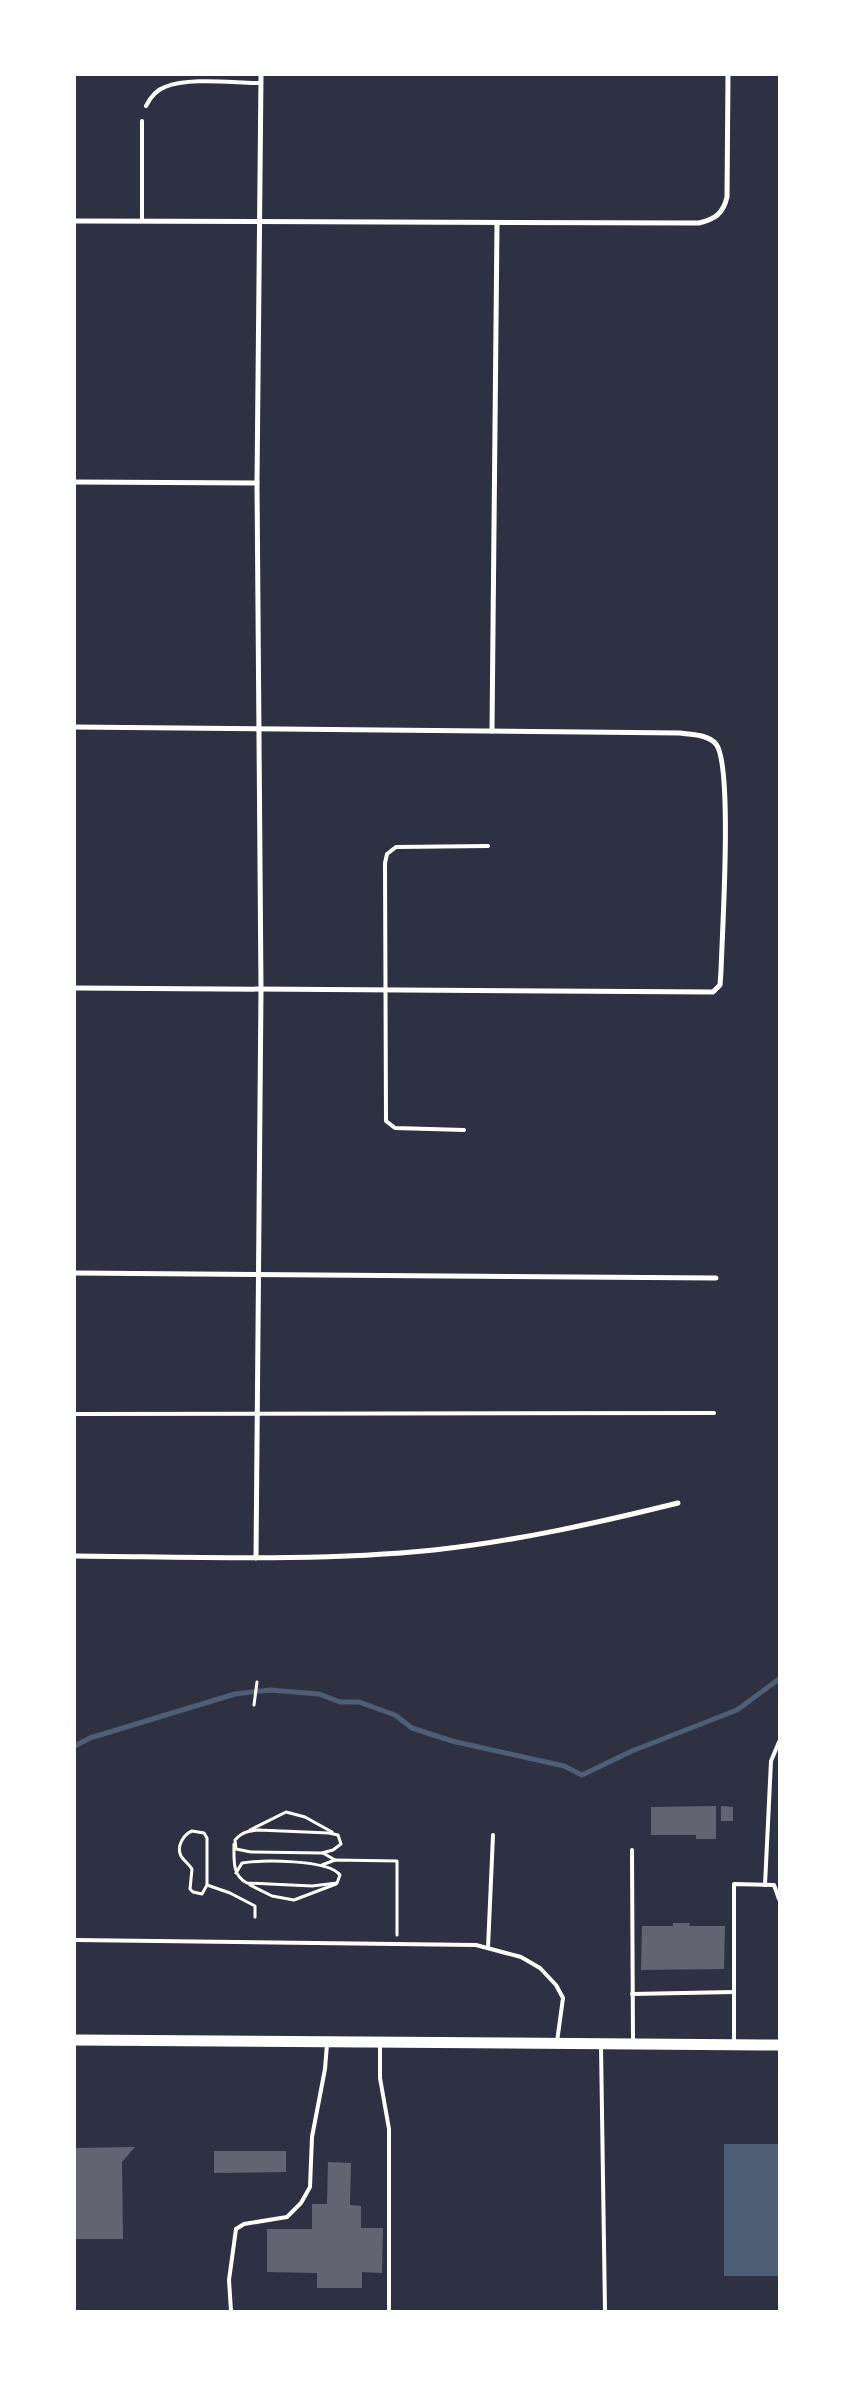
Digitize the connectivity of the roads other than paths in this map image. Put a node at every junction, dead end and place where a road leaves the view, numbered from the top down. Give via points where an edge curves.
1 (261, 75) edge
2 (728, 75) edge
3 (261, 83) junction
4 (146, 106) dead end
5 (142, 121) dead end
6 (75, 221) edge
7 (142, 221) junction
8 (261, 221) junction
9 (497, 224) junction
10 (75, 482) edge
11 (257, 483) junction
12 (75, 727) edge
13 (258, 728) junction
14 (492, 731) junction
15 (488, 846) dead end
16 (75, 988) edge
17 (261, 990) junction
18 (386, 991) junction
19 (464, 1130) dead end
20 (75, 1273) edge
21 (258, 1274) junction
22 (716, 1278) dead end
23 (714, 1413) dead end
24 (75, 1414) edge
25 (257, 1415) junction
26 (678, 1503) dead end
27 (75, 1556) edge
28 (256, 1558) junction
29 (779, 1742) edge
30 (493, 1835) dead end
31 (632, 1850) dead end
32 (764, 1885) junction
33 (779, 1899) edge
34 (75, 1940) edge
35 (488, 1948) junction
36 (734, 1992) junction
37 (632, 1994) junction
38 (75, 2040) edge
39 (327, 2042) junction
40 (380, 2042) junction
41 (556, 2043) junction
42 (601, 2044) junction
43 (633, 2044) junction
44 (734, 2045) junction
45 (779, 2045) edge
46 (231, 2311) edge
47 (389, 2311) edge
48 (605, 2311) edge

1 - 3 street
2 - 9 street via 727,197 718,216 698,223
3 - 4 lane via 180,84 163,88 152,96
3 - 8 street
5 - 7 lane
6 - 7 street
7 - 8 street
8 - 9 street
8 - 11 street
9 - 14 street
10 - 11 street
11 - 13 street
12 - 13 street
13 - 14 street
13 - 17 street
14 - 18 street via 680,733 710,739 717,745 722,756 725,793 719,987 707,993
15 - 18 lane via 396,847 387,854
16 - 17 street
17 - 18 street
17 - 21 street
18 - 19 lane via 386,1121 396,1128
20 - 21 street
21 - 22 street
21 - 25 street
23 - 25 lane
24 - 25 lane
25 - 28 street
26 - 28 street via 582,1526 472,1545 392,1553
27 - 28 street
29 - 32 lane via 771,1761
30 - 35 lane
31 - 37 lane
32 - 33 lane via 774,1885
32 - 36 lane via 734,1884
34 - 35 lane via 397,1942
35 - 41 lane via 521,1957 540,1968 556,1984 564,1998
36 - 37 lane
36 - 44 lane
37 - 43 lane
38 - 39 highway
39 - 40 highway
39 - 46 lane via 312,2137 310,2187 301,2203 286,2217 244,2224 236,2229 230,2280
40 - 41 highway
40 - 47 lane via 380,2078 389,2129
41 - 42 highway
42 - 43 highway
42 - 48 lane
43 - 44 highway
44 - 45 highway

